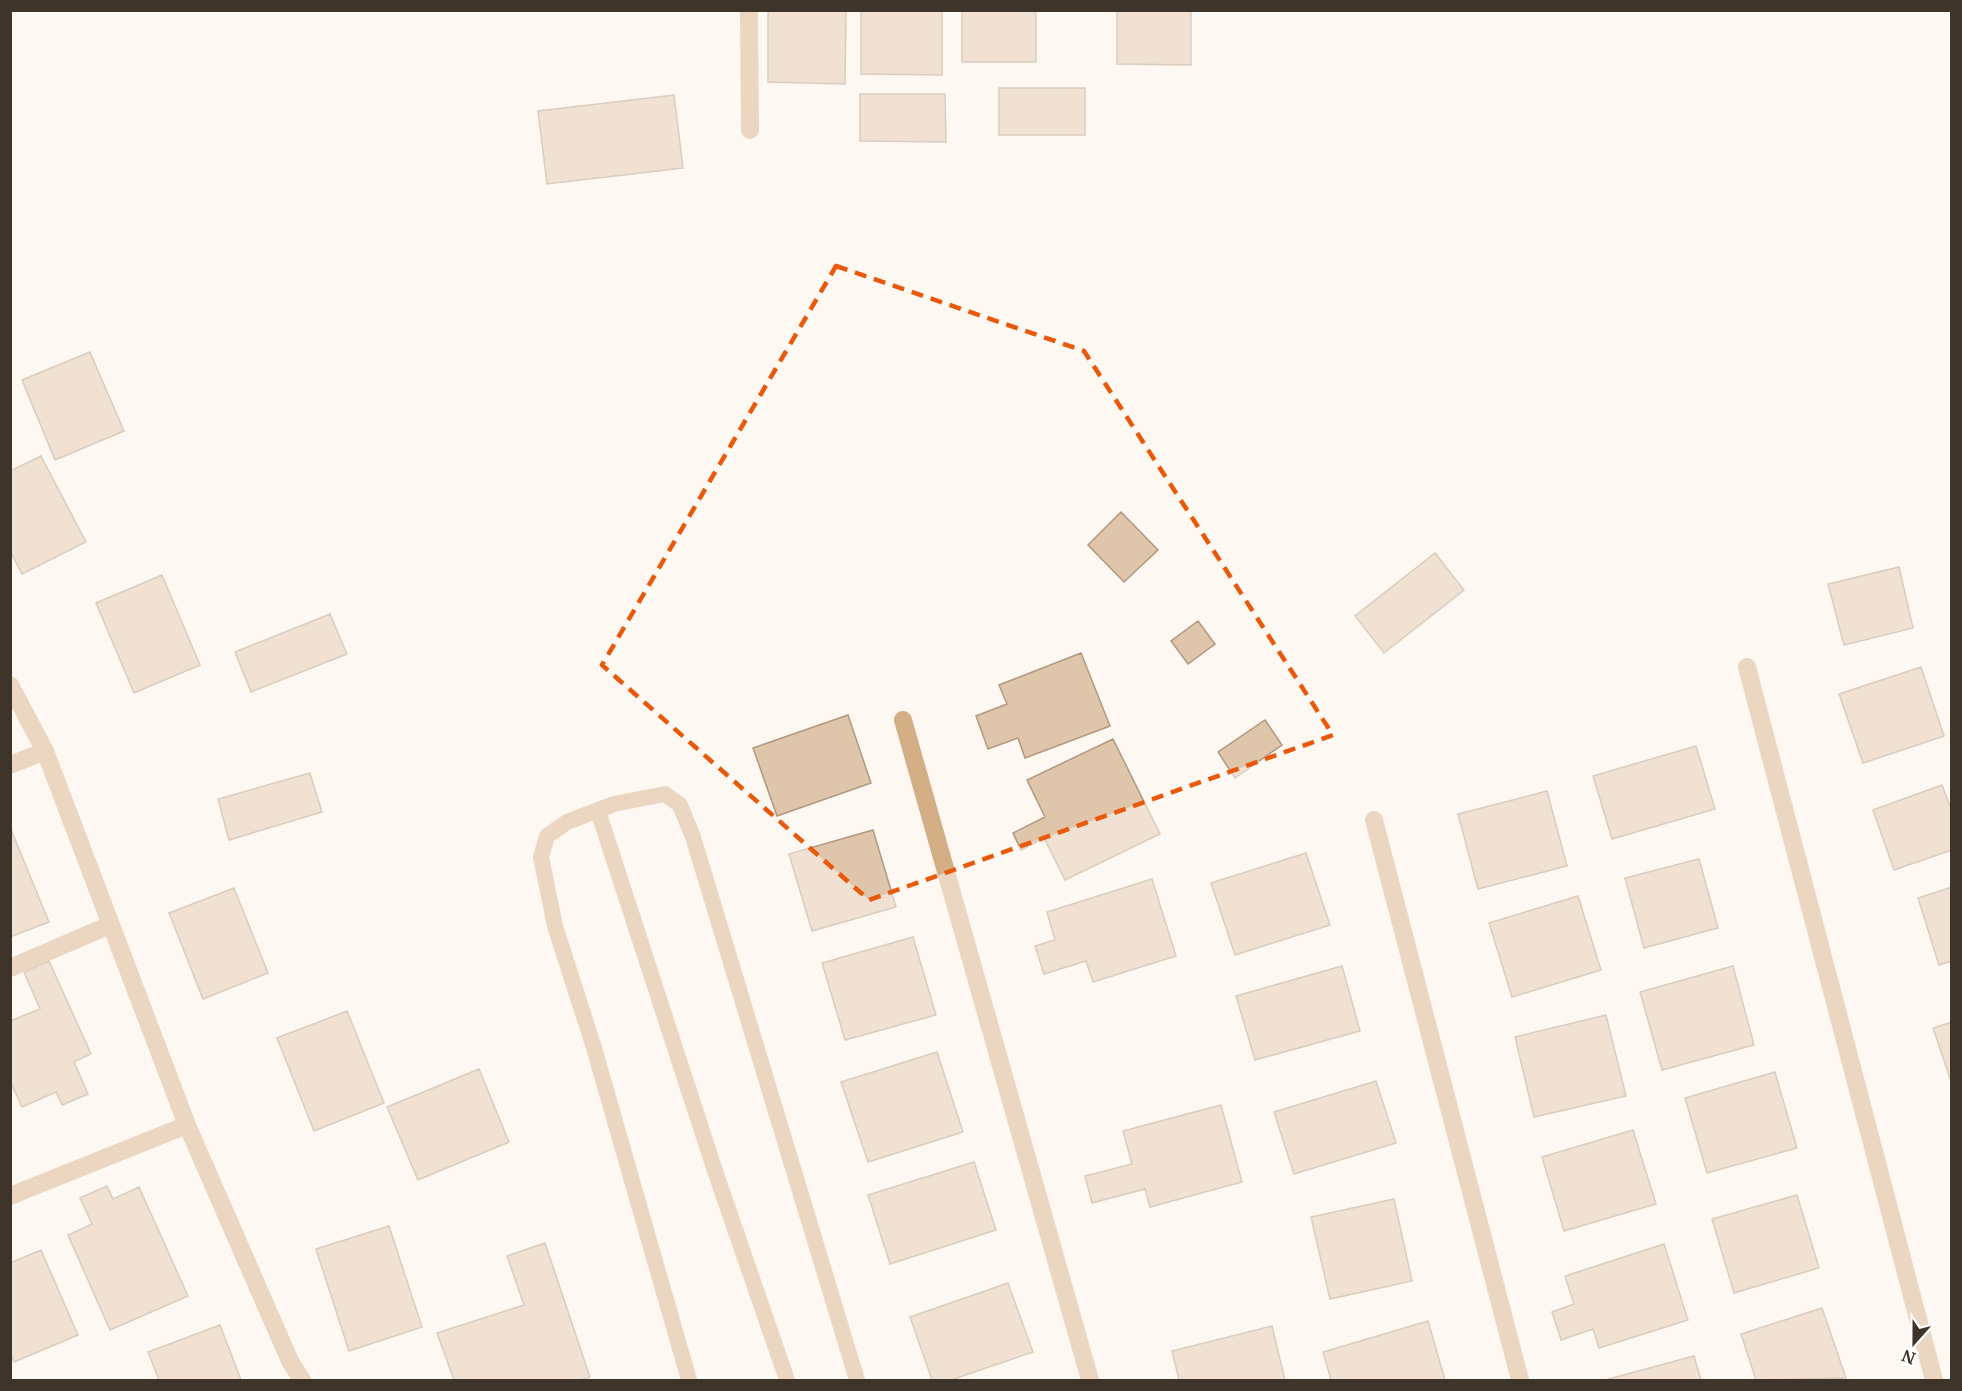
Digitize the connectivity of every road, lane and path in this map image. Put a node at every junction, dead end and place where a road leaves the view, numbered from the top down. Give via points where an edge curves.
1 (749, 10) edge
2 (750, 130) dead end
3 (1747, 667) dead end
4 (10, 685) edge
5 (903, 720) dead end
6 (45, 751) junction
7 (10, 765) edge
8 (598, 811) junction
9 (1374, 820) dead end
10 (110, 925) junction
11 (10, 968) edge
12 (187, 1125) junction
13 (10, 1196) edge
14 (302, 1380) edge
15 (689, 1380) edge
16 (787, 1380) edge
17 (856, 1380) edge
18 (1090, 1380) edge
19 (1520, 1380) edge
20 (1935, 1380) edge

1 - 2 street
3 - 20 street
4 - 6 street
5 - 18 street
6 - 7 street
6 - 10 street
8 - 15 lane via 567,822 547,836 541,857 555,926
8 - 16 lane
8 - 17 lane via 665,794 680,805 693,837
9 - 19 street
10 - 11 street
10 - 12 street
12 - 13 street
12 - 14 street via 290,1361

